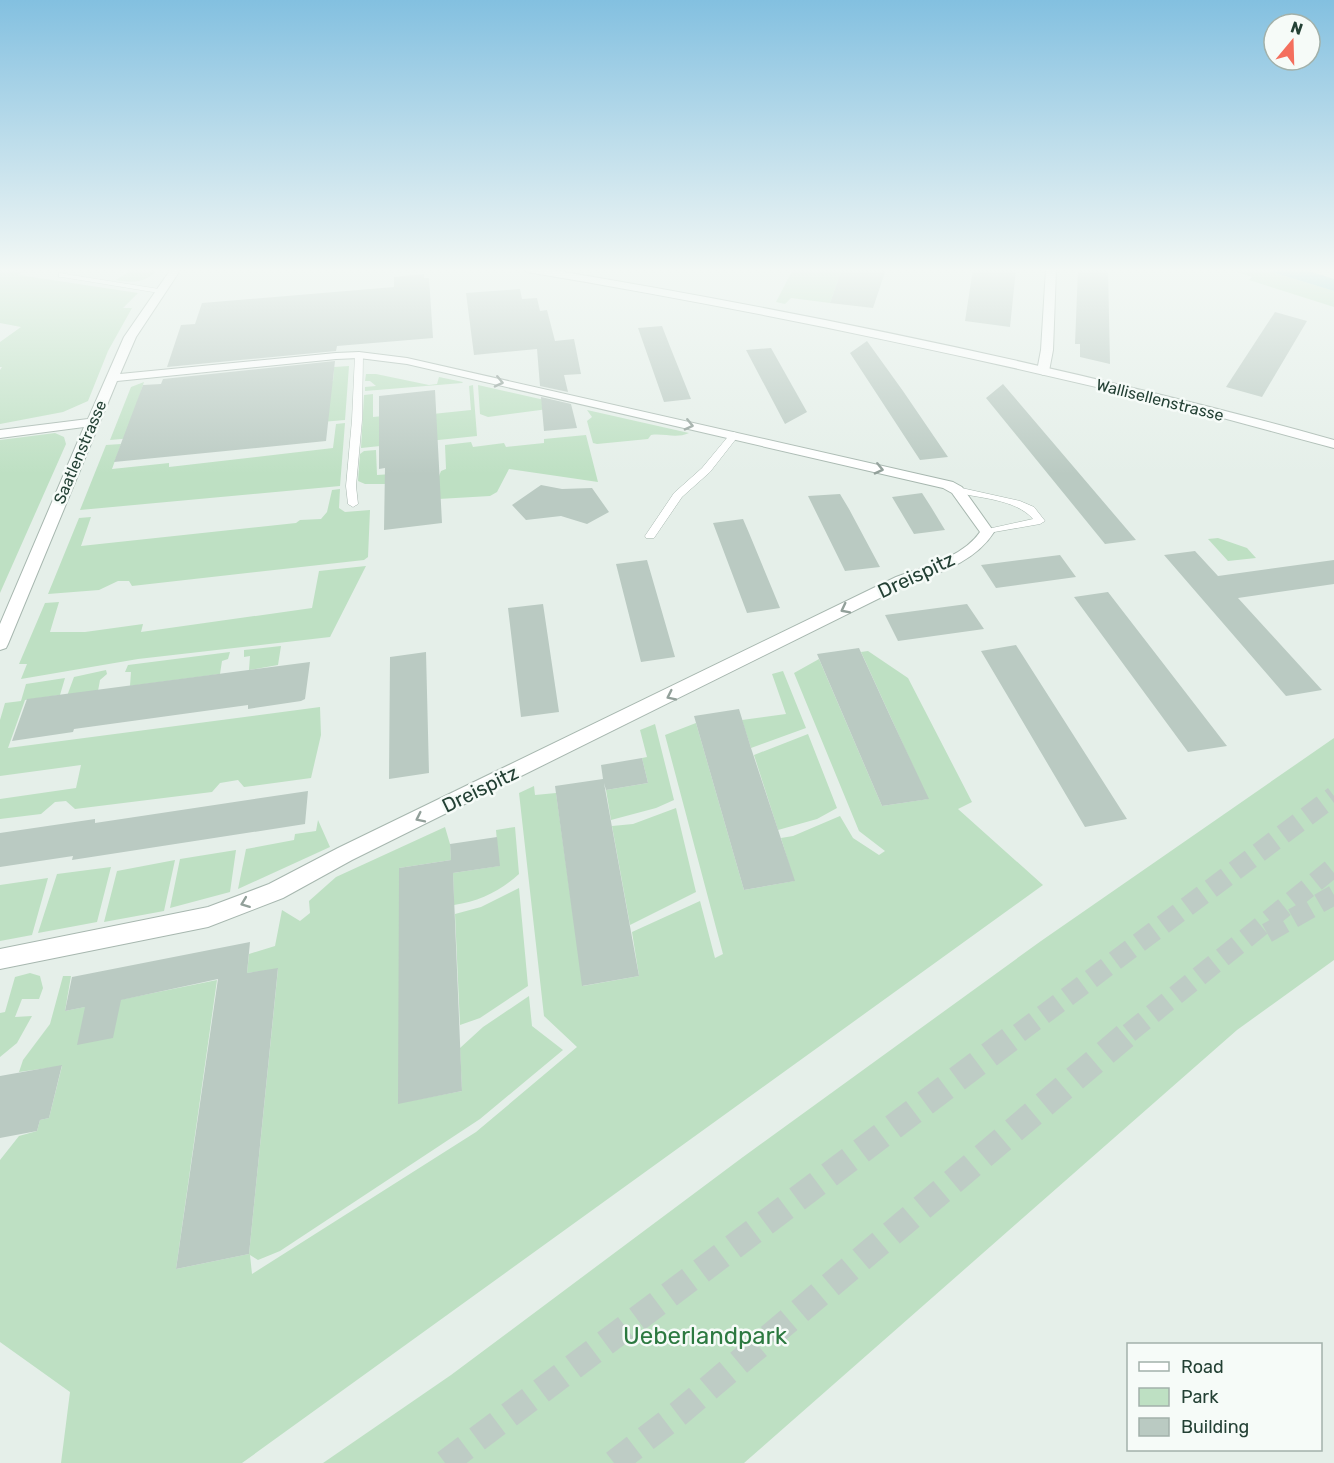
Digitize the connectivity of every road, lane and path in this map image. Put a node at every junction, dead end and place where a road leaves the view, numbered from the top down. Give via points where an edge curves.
1 (130, 337) edge
2 (883, 337) edge
3 (1048, 337) edge
4 (359, 355) junction
5 (1043, 371) junction
6 (111, 378) junction
7 (93, 422) junction
8 (0, 434) edge
9 (734, 435) junction
10 (1334, 444) edge
11 (957, 490) junction
12 (353, 504) dead end
13 (987, 532) junction
14 (650, 536) dead end
15 (0, 644) edge
16 (0, 959) edge

1 - 6 street, Saatlenstrasse
2 - 5 street, Wallisellenstrasse
3 - 5 street
4 - 6 street
4 -> 9 street via 418,363
4 - 12 lane
5 - 10 street, Wallisellenstrasse
6 - 7 street, Saatlenstrasse
7 - 8 street
7 - 15 street, Saatlenstrasse
9 -> 11 street
9 - 14 lane via 706,470 678,495
11 - 13 street
11 - 13 lane via 1016,502 1030,509 1040,521
13 -> 16 street, Dreispitz via 968,551 276,891 208,917

